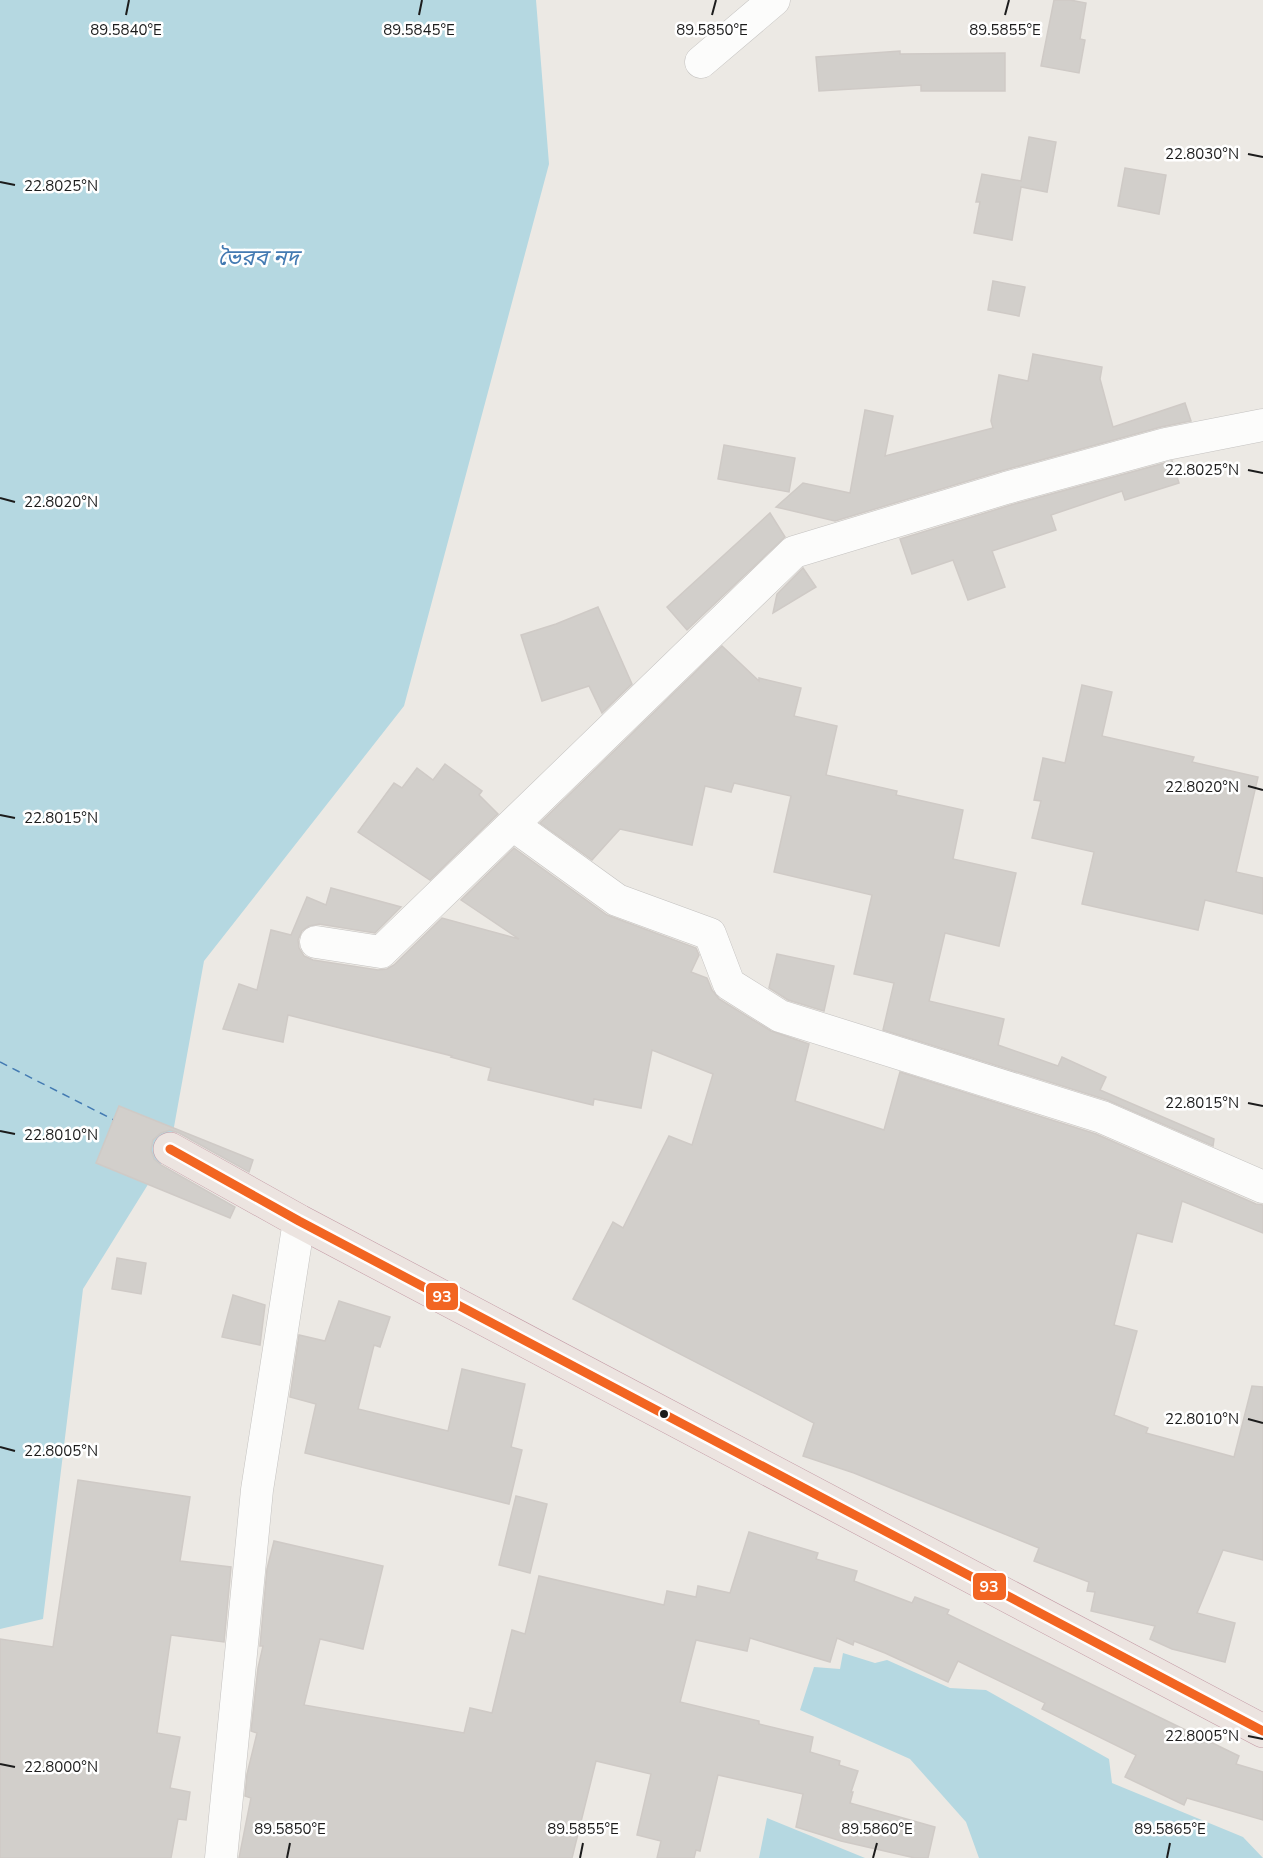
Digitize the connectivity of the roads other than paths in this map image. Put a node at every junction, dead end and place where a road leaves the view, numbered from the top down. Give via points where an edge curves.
1 (774, 0) edge
2 (701, 62) dead end
3 (1263, 425) edge
4 (513, 825) junction
5 (316, 942) dead end
6 (170, 1149) dead end
7 (1263, 1187) edge
8 (299, 1221) junction
9 (1263, 1731) edge
10 (221, 1858) edge

1 - 2 street
3 - 4 street via 1166,444 794,552
4 - 5 street via 381,952
4 - 7 street via 617,900 710,934 729,984 780,1016 1102,1117
6 - 8 highway
8 - 9 highway
8 - 10 street via 256,1490

